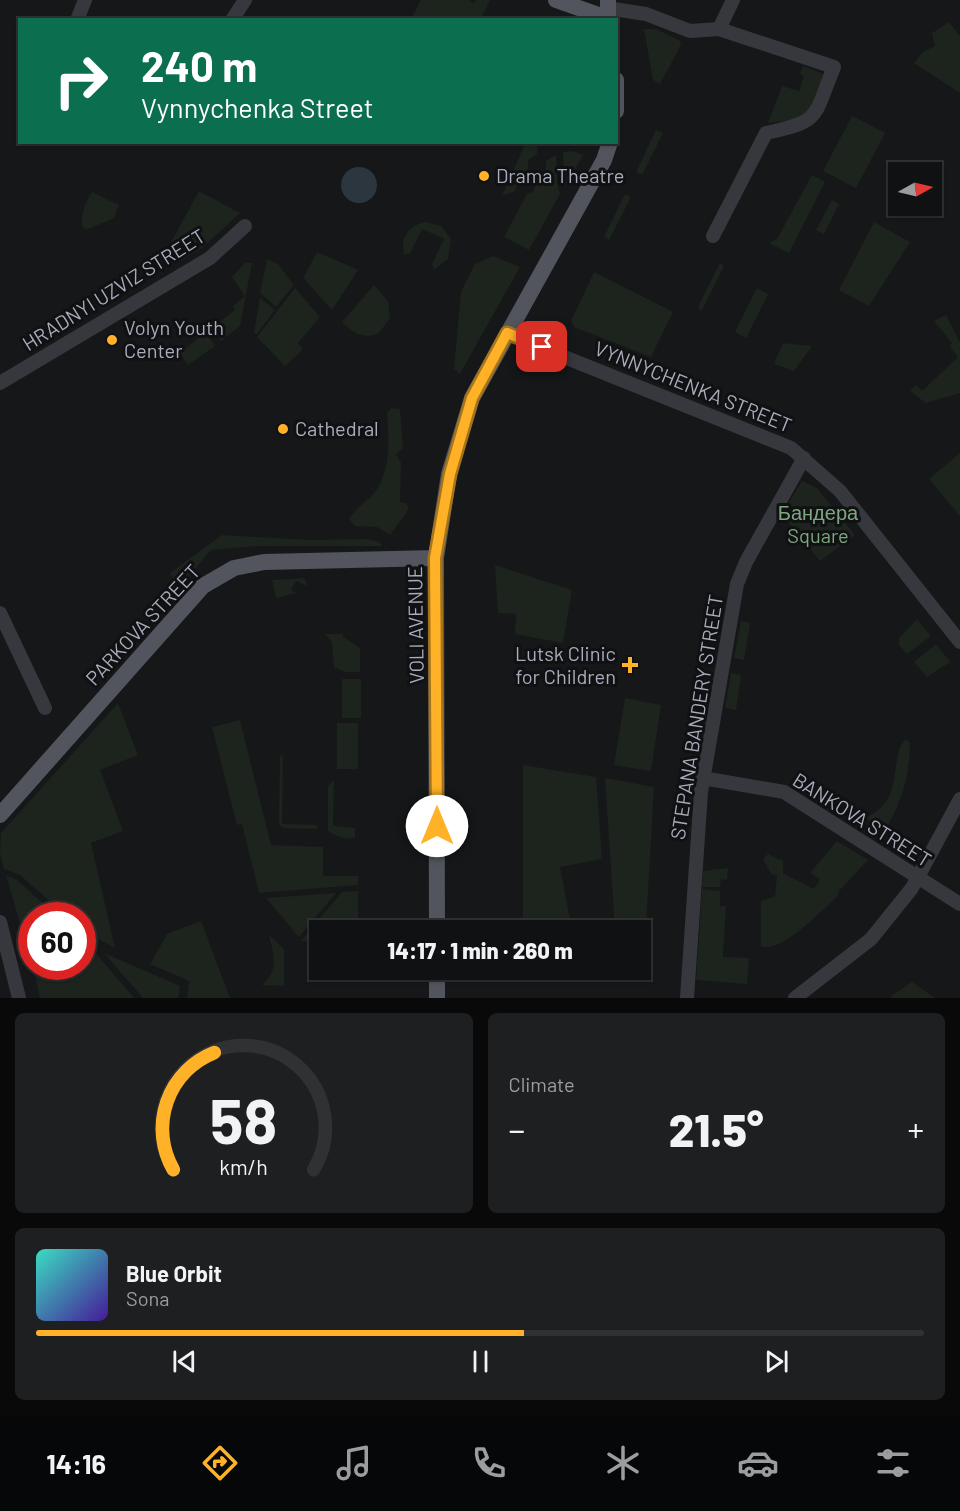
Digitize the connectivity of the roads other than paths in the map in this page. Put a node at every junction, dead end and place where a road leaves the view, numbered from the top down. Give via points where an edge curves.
1 (85, 0) edge
2 (245, 0) edge
3 (556, 0) edge
4 (733, 0) edge
5 (607, 11) edge
6 (78, 18) edge
7 (233, 18) edge
8 (719, 28) junction
9 (609, 144) edge
10 (245, 226) dead end
11 (713, 236) dead end
12 (507, 333) junction
13 (0, 383) edge
14 (804, 458) junction
15 (435, 558) junction
16 (0, 613) edge
17 (960, 642) edge
18 (45, 708) dead end
19 (703, 778) junction
20 (960, 799) edge
21 (0, 815) edge
22 (918, 878) junction
23 (960, 903) edge
24 (437, 920) edge
25 (0, 922) edge
26 (437, 980) edge
27 (20, 998) edge
28 (437, 998) edge
29 (687, 998) edge
30 (795, 998) edge

1 - 6 street
2 - 7 street
3 - 5 main road
4 - 8 street
5 - 8 street via 646,14 690,31
8 - 11 street via 834,67 814,116 799,126 766,133
9 - 12 main road, VOLI AVENUE
10 - 13 street, HRADNYI UZVIZ STREET via 210,258
12 - 14 street, VYNNYCHENKA STREET via 791,448
12 - 15 main road, VOLI AVENUE via 472,398 450,474
14 - 17 street, VYNNYCHENKA STREET via 840,490
14 - 19 street, STEPANA BANDERY STREET via 737,584
15 - 21 main road, PARKOVA STREET via 264,562 221,573 203,586
15 - 24 main road, VOLI AVENUE
16 - 18 street
19 - 22 street, BANKOVA STREET via 784,792
19 - 29 street, STEPANA BANDERY STREET
20 - 22 street
22 - 23 street, BANKOVA STREET
22 - 30 street via 871,939
25 - 27 street
26 - 28 main road

